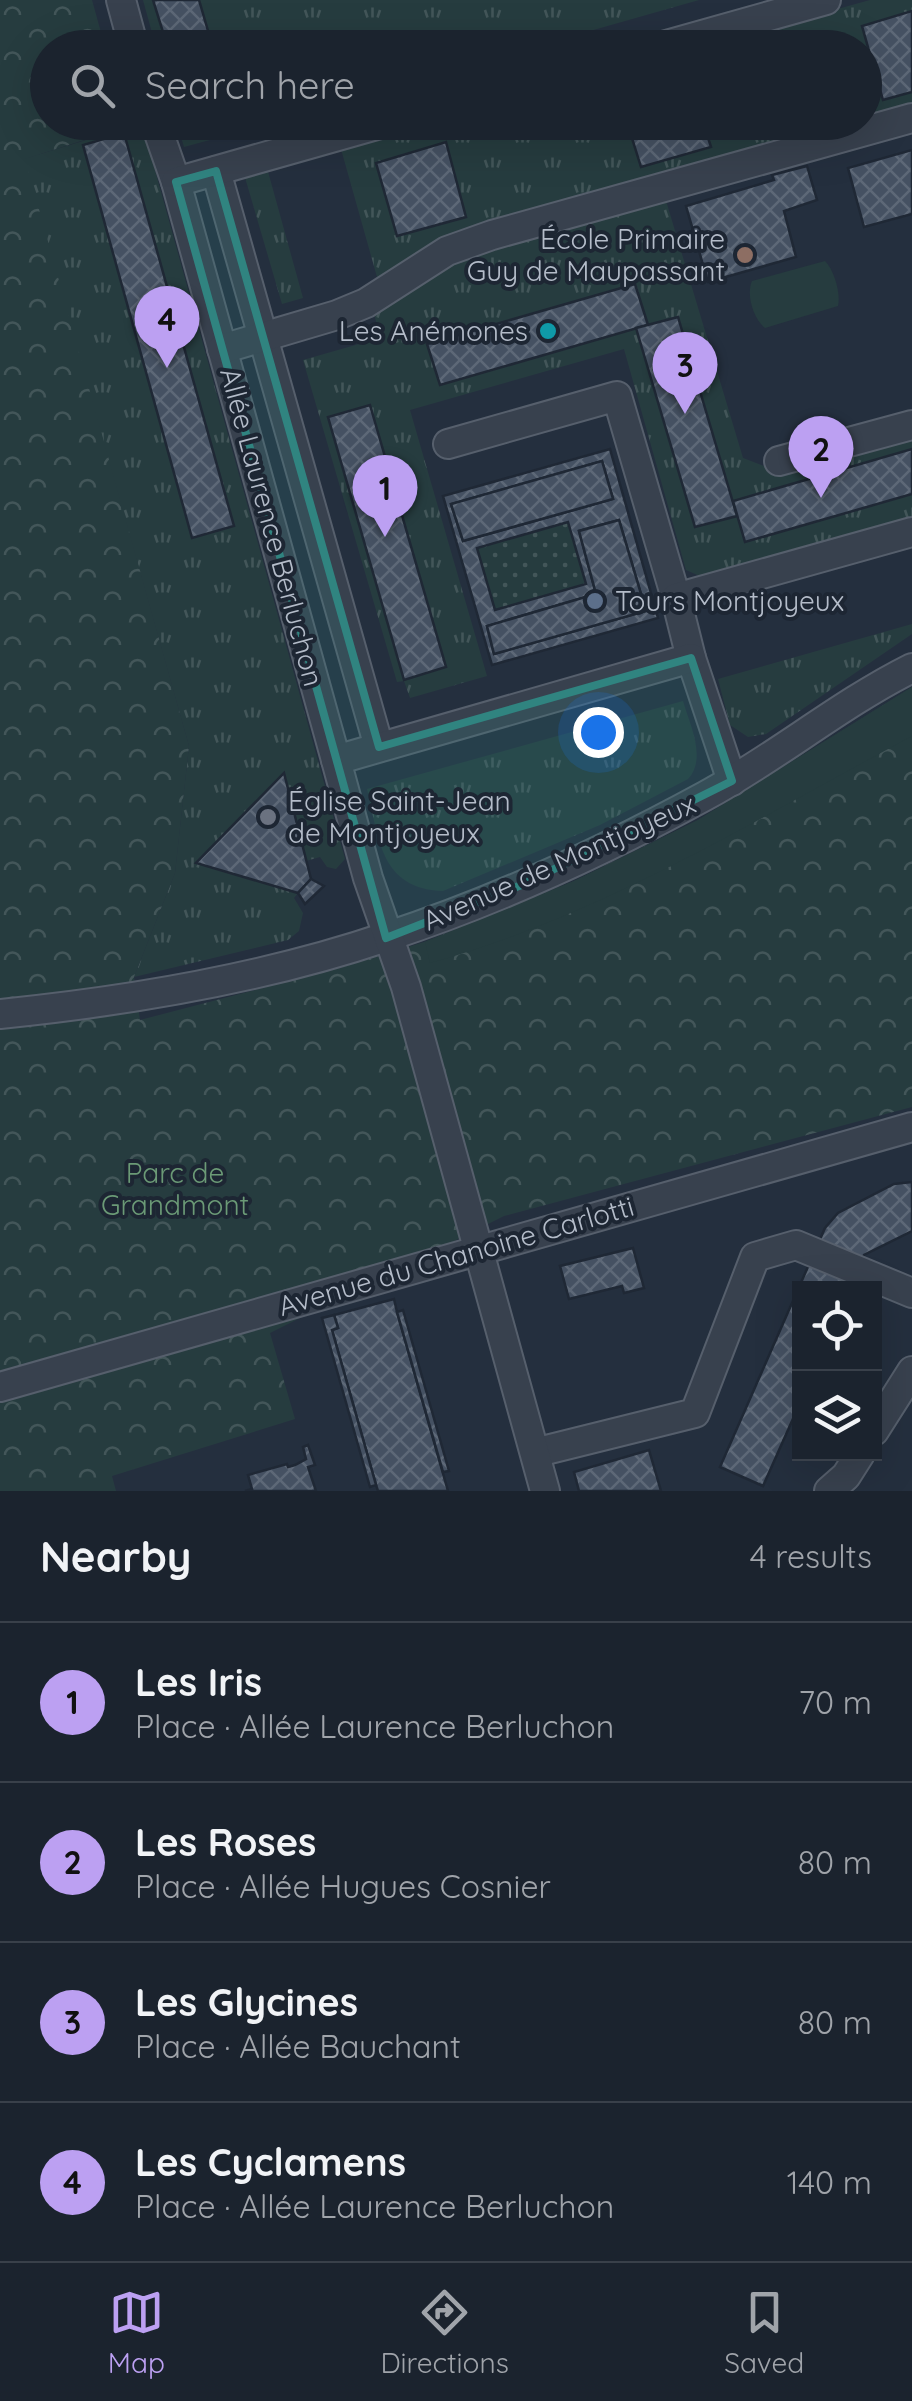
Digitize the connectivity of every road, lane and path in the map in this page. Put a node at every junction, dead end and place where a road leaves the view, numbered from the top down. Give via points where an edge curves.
1 (122, 0) edge
2 (826, 0) edge
3 (130, 30) edge
4 (720, 30) edge
5 (912, 118) edge
6 (882, 126) edge
7 (161, 140) edge
8 (323, 140) edge
9 (834, 140) edge
10 (216, 170) junction
11 (176, 182) junction
12 (263, 337) junction
13 (222, 349) junction
14 (912, 425) edge
15 (448, 444) dead end
16 (779, 461) dead end
17 (912, 532) edge
18 (676, 598) junction
19 (691, 658) junction
20 (912, 668) edge
21 (379, 747) junction
22 (336, 760) junction
23 (732, 780) junction
24 (386, 938) junction
25 (0, 1014) edge
26 (912, 1127) edge
27 (479, 1249) junction
28 (912, 1292) edge
29 (912, 1371) edge
30 (0, 1387) edge
31 (882, 1418) edge
32 (542, 1451) dead end
33 (856, 1461) edge
34 (545, 1491) edge
35 (829, 1491) edge

1 - 3 street
2 - 4 street
5 - 6 street
7 - 11 street, Allée Laurence Berluchon
8 - 10 street
9 - 12 street via 447,250 366,303
10 - 11 street
10 - 12 street, Allée Laurence Berluchon
11 - 13 street, Allée Laurence Berluchon
12 - 13 street
12 - 21 street, Allée Laurence Berluchon
13 - 22 street, Allée Laurence Berluchon
14 - 16 street
15 - 18 street via 616,396
17 - 18 street
18 - 19 street
19 - 21 street
19 - 23 street
20 - 23 street, Avenue de Montjoyeux
21 - 22 street
22 - 24 street, Allée Laurence Berluchon
23 - 24 street, Avenue de Montjoyeux via 524,884
24 - 25 street, Avenue de Montjoyeux via 152,996
24 - 27 street, Allée Laurence Berluchon via 406,987
26 - 27 street, Avenue du Chanoine Carlotti
27 - 30 street, Avenue du Chanoine Carlotti
27 - 34 street, Allée Laurence Berluchon
28 - 32 street via 796,1245 755,1257 696,1413
29 - 31 street
33 - 35 street

